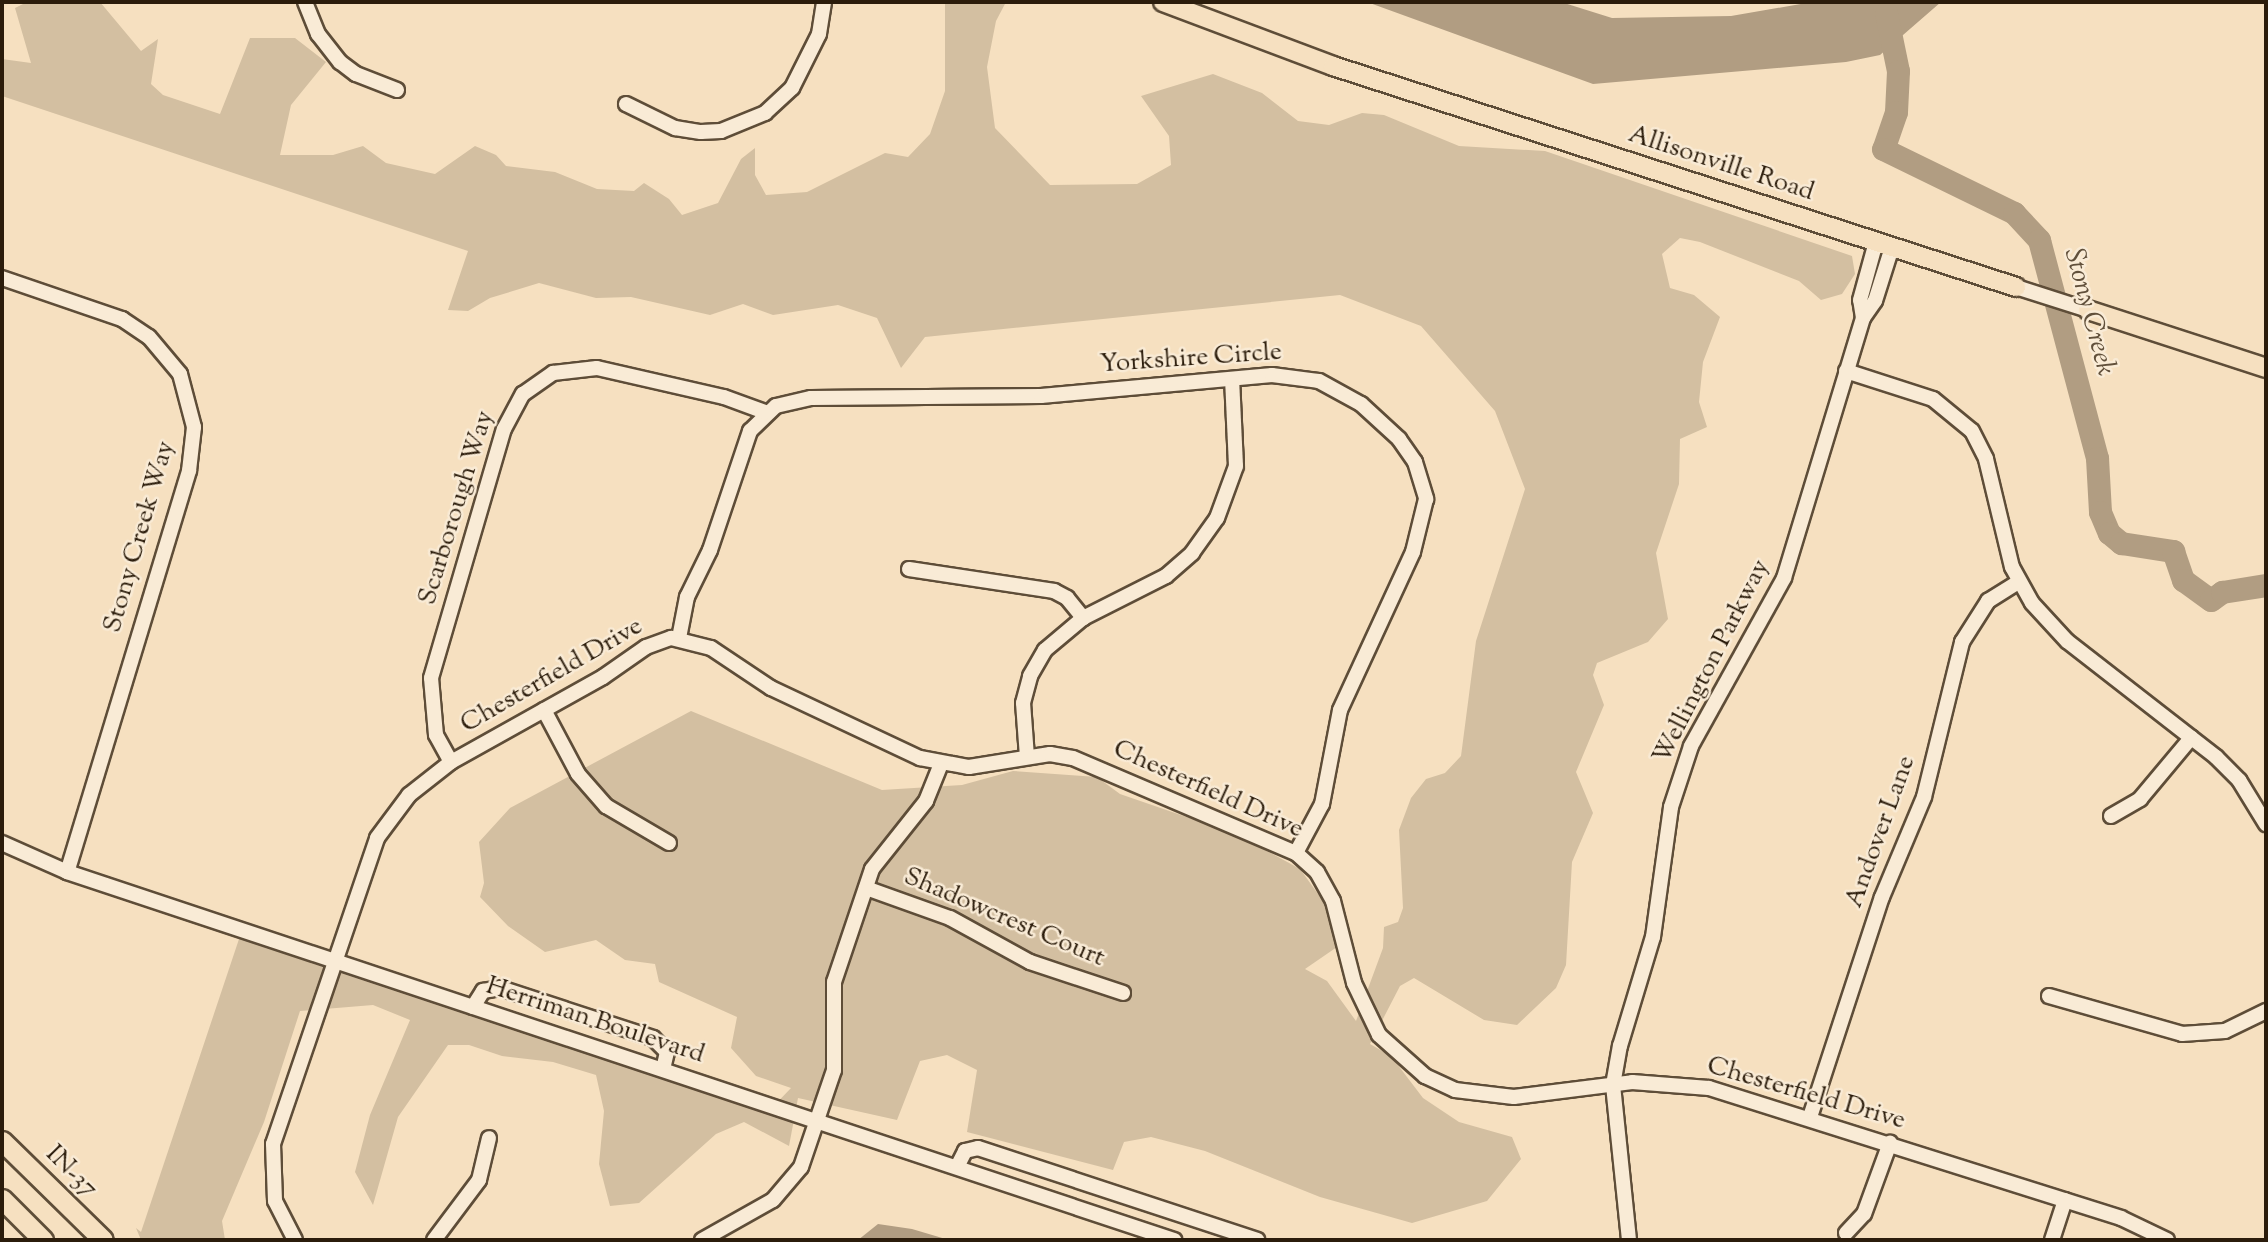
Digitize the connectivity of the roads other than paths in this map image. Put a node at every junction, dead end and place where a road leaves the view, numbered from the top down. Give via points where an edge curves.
1 (305, 2) edge
2 (824, 2) edge
3 (1163, 2) edge
4 (397, 90) dead end
5 (626, 104) dead end
6 (1884, 244) junction
7 (2, 278) edge
8 (2016, 287) joint
9 (2088, 310) joint
10 (2266, 368) edge
11 (1846, 371) junction
12 (1232, 379) junction
13 (765, 412) junction
14 (909, 569) dead end
15 (2019, 582) junction
16 (1083, 618) junction
17 (679, 638) junction
18 (544, 710) junction
19 (2191, 738) junction
20 (1027, 757) junction
21 (451, 762) junction
22 (941, 764) junction
23 (2111, 816) dead end
24 (2266, 824) edge
25 (2, 843) edge
26 (669, 843) dead end
27 (1296, 853) junction
28 (67, 872) junction
29 (866, 888) junction
30 (334, 960) junction
31 (1123, 993) dead end
32 (2049, 996) dead end
33 (473, 1007) junction
34 (2266, 1011) edge
35 (663, 1070) junction
36 (1613, 1085) junction
37 (1810, 1117) junction
38 (819, 1122) junction
39 (489, 1138) dead end
40 (2, 1141) edge
41 (1890, 1143) junction
42 (957, 1167) junction
43 (2, 1199) edge
44 (2065, 1200) junction
45 (1846, 1233) dead end
46 (43, 1240) edge
47 (103, 1240) edge
48 (295, 1240) edge
49 (434, 1240) edge
50 (702, 1240) edge
51 (1174, 1240) edge
52 (1257, 1240) edge
53 (1629, 1240) edge
54 (2052, 1240) edge
55 (2167, 1240) edge

1 - 4 street via 318,34 340,62 356,74
2 - 5 street via 811,52 792,88 765,113 721,131 701,132 674,128
3 - 6 main road, Allisonville Road via 1333,66
6 - 8 main road, Allisonville Road
6 - 11 street, Wellington Parkway via 1860,300 1863,318
7 - 28 street, Stony Creek Way via 122,319 149,337 180,374 194,427 189,471
8 - 9 street, Allisonville Road
9 - 10 main road, Allisonville Road
11 - 15 street via 1933,399 1972,431 1986,459 2004,543
11 - 36 street, Wellington Parkway via 1784,578 1684,761 1671,807 1653,937
12 - 13 street, Yorkshire Circle via 1041,396 811,398
12 - 16 street via 1236,466 1213,524 1192,554 1166,576
12 - 27 street, Yorkshire Circle via 1298,376 1346,394 1399,439 1415,462 1425,491 1425,512 1413,552 1346,693 1322,804
13 - 17 street via 750,431 709,550 687,597
13 - 21 street, Scarborough Way via 701,391 597,368 552,373 523,394 504,429 431,678 436,734
14 - 16 street via 1054,591 1068,598
15 - 19 street via 2067,641
15 - 37 street, Andover Lane via 1988,601 1962,642 1924,797 1882,897
16 - 20 street via 1045,650 1030,676 1022,719
17 - 18 street, Chesterfield Drive via 646,647
17 - 22 street, Chesterfield Drive via 711,648 771,688
18 - 21 street, Chesterfield Drive
18 - 26 street via 578,774 606,806
19 - 23 street via 2140,799
19 - 24 street via 2239,780
20 - 22 street, Chesterfield Drive via 987,766
20 - 27 street, Chesterfield Drive via 1050,754 1084,762 1144,792
21 - 30 street, Chesterfield Drive via 409,795 377,838
22 - 29 street via 926,801 876,860
25 - 28 street, Herriman Boulevard
27 - 36 street, Chesterfield Drive via 1317,872 1333,901 1363,1008 1379,1035 1425,1076 1455,1090 1494,1097
28 - 30 street, Herriman Boulevard
29 - 31 street, Shadowcrest Court via 950,918 1041,966
29 - 38 street via 832,992 835,1061
30 - 33 street, Herriman Boulevard
30 - 48 street via 274,1144 275,1201
32 - 34 street via 2182,1034 2225,1031
33 - 35 street, Herriman Boulevard
33 - 35 street via 483,990 500,988 653,1038 667,1052
35 - 38 street, Herriman Boulevard
36 - 37 street, Chesterfield Drive via 1709,1088
36 - 53 street, Wellington Parkway
37 - 41 street, Chesterfield Drive
38 - 42 street, Herriman Boulevard
38 - 50 street via 802,1167 773,1200
39 - 49 street via 479,1180
40 - 47 highway, IN-37
41 - 44 street, Chesterfield Drive
41 - 45 street via 1864,1214
42 - 51 street, Herriman Boulevard
42 - 52 street via 965,1152 978,1148
43 - 46 highway
44 - 54 street
44 - 55 street, Chesterfield Drive via 2121,1218

